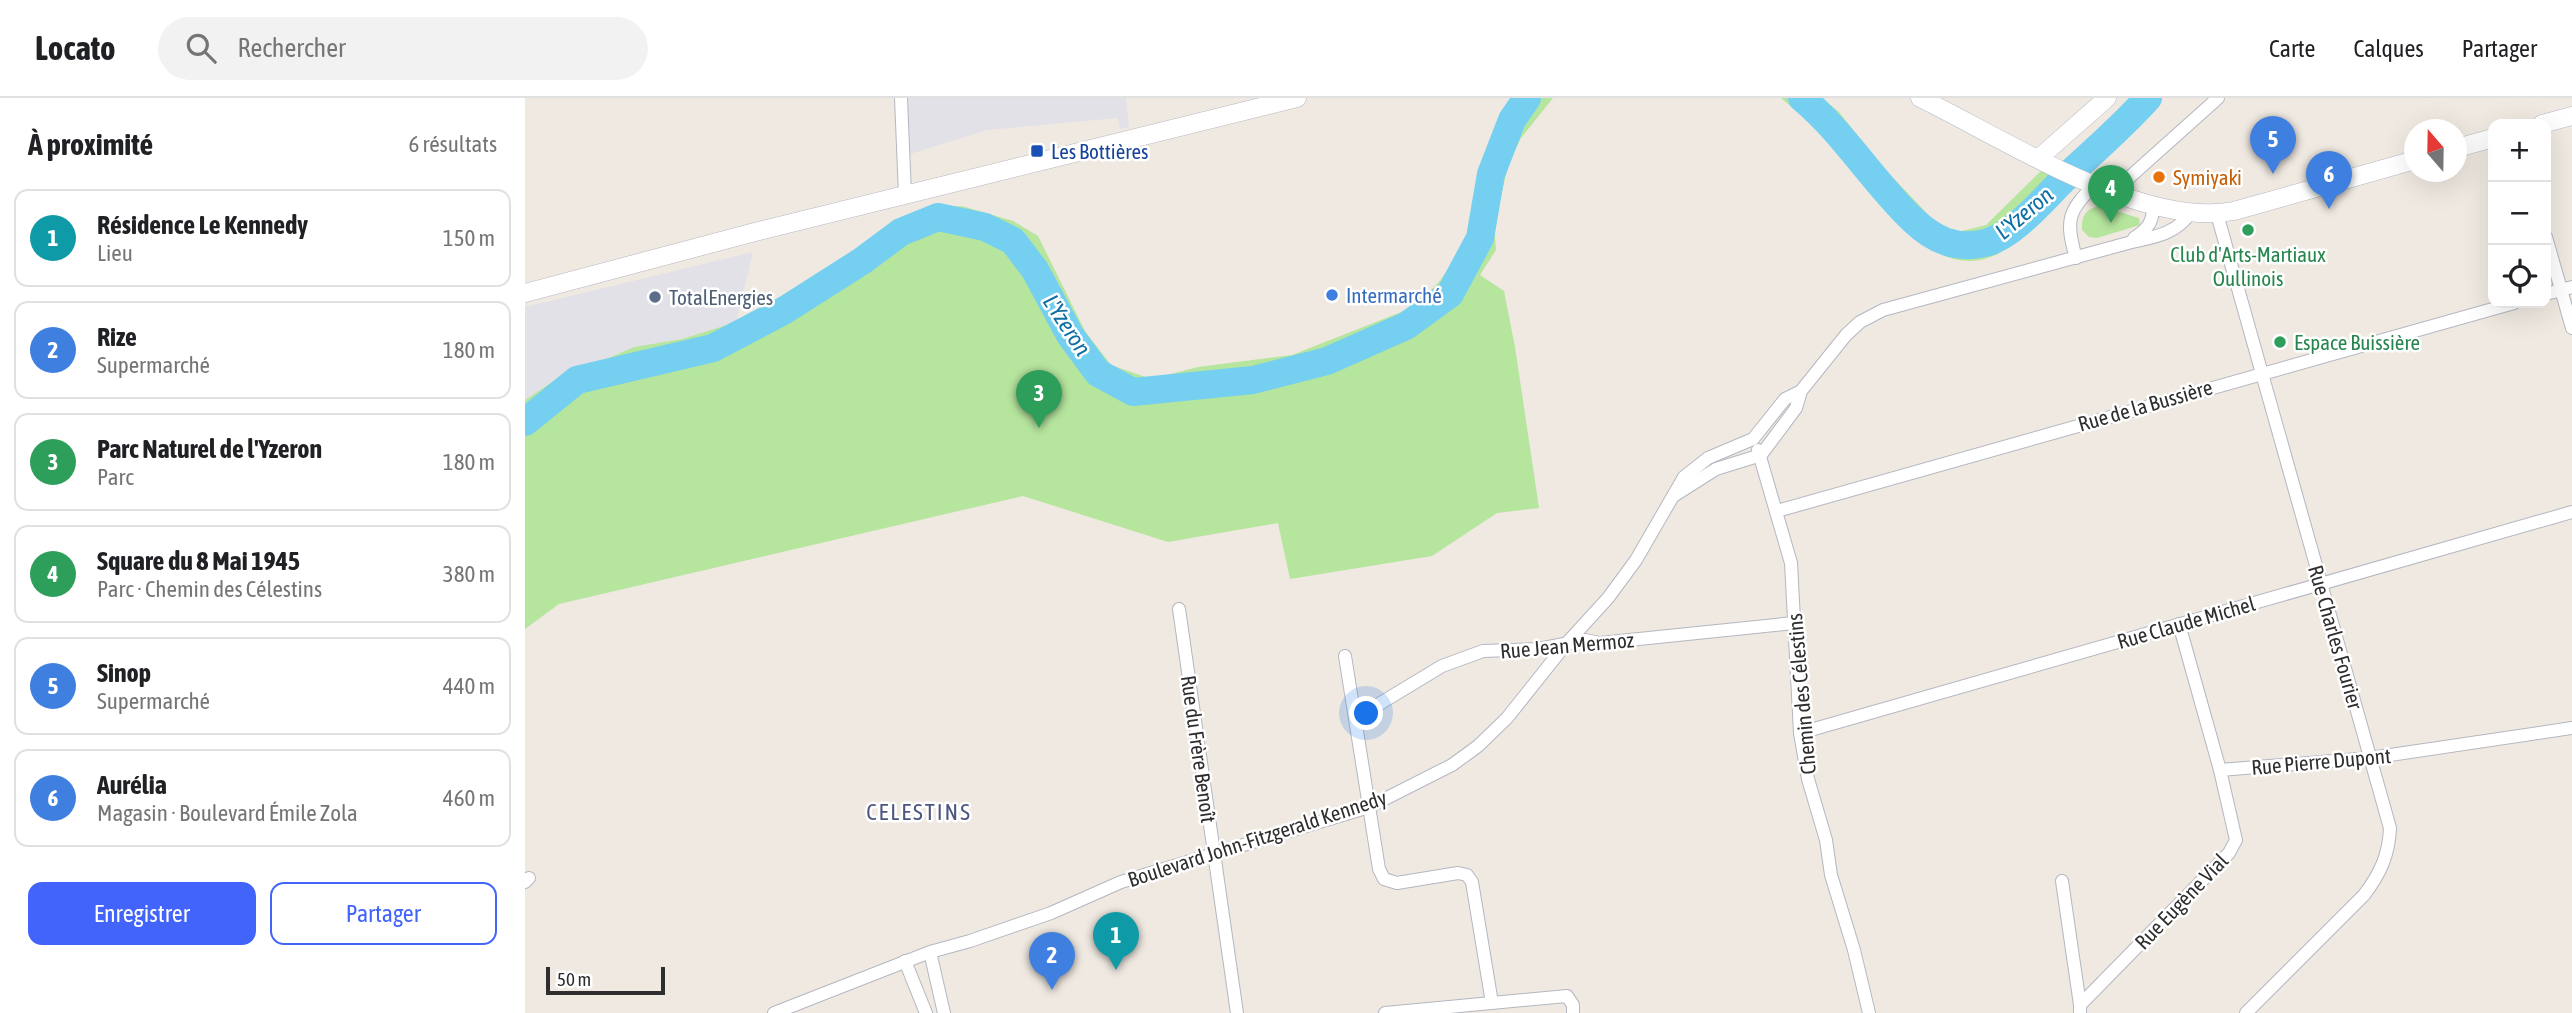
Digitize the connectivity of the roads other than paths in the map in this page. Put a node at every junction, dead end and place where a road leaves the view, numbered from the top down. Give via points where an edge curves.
1 (901, 98) edge
2 (1297, 98) edge
3 (1920, 98) edge
4 (2107, 98) edge
5 (2218, 98) edge
6 (1943, 104) edge
7 (2572, 116) edge
8 (2551, 122) edge
9 (2488, 139) edge
10 (2467, 145) edge
11 (2043, 160) junction
12 (2404, 163) edge
13 (2089, 182) junction
14 (2113, 192) junction
15 (905, 195) junction
16 (2154, 205) junction
17 (2191, 212) junction
18 (2217, 214) junction
19 (2128, 243) junction
20 (2548, 245) edge
21 (2076, 257) junction
22 (2567, 288) edge
23 (525, 293) edge
24 (2496, 308) edge
25 (2572, 328) edge
26 (2261, 372) junction
27 (1801, 391) junction
28 (1753, 439) junction
29 (1761, 455) junction
30 (1671, 498) junction
31 (1777, 511) junction
32 (2572, 512) edge
33 (2321, 583) junction
34 (1179, 609) dead end
35 (1794, 623) junction
36 (2179, 624) junction
37 (1566, 644) junction
38 (1345, 656) dead end
39 (1356, 719) junction
40 (2572, 728) edge
41 (1800, 733) junction
42 (2370, 758) junction
43 (2220, 770) junction
44 (1369, 807) junction
45 (1213, 853) junction
46 (2062, 881) dead end
47 (930, 952) junction
48 (905, 961) junction
49 (1492, 1003) junction
50 (2080, 1009) edge
51 (773, 1013) edge
52 (926, 1013) edge
53 (944, 1013) edge
54 (1237, 1013) edge
55 (1385, 1013) edge
56 (1573, 1013) edge
57 (1869, 1013) edge
58 (2246, 1013) edge

1 - 15 street
2 - 15 main road
3 - 6 main road
4 - 11 main road
5 - 14 street
6 - 11 main road
7 - 8 main road
9 - 10 main road
11 - 13 main road
12 - 18 main road
13 - 14 main road
13 - 21 street via 2070,221
14 - 16 main road
15 - 23 main road
16 - 17 main road
16 - 19 street via 2153,222
17 - 18 main road
17 - 19 street via 2169,233
18 - 26 street, Rue Charles Fourier
19 - 21 street
20 - 22 street
21 - 27 street via 1883,310 1846,335
22 - 25 street
24 - 26 street, Rue de la Bussière
26 - 31 street, Rue de la Bussière
26 - 33 street, Rue Charles Fourier
27 - 28 street via 1785,399
27 - 29 street via 1796,408
28 - 29 street, Chemin des Célestins
28 - 30 street, Boulevard John-Fitzgerald Kennedy via 1697,464
29 - 30 street, Boulevard John-Fitzgerald Kennedy via 1716,469
29 - 31 street, Chemin des Célestins
30 - 37 street, Boulevard John-Fitzgerald Kennedy via 1627,574
31 - 35 street, Chemin des Célestins via 1791,563
32 - 33 street, Rue Claude Michel
33 - 36 street, Rue Claude Michel
33 - 42 street, Rue Charles Fourier
34 - 45 street, Rue du Frère Benoît
35 - 37 street, Rue Jean Mermoz
35 - 41 street, Chemin des Célestins
36 - 41 street, Rue Claude Michel
36 - 43 street, Rue Pierre Dupont
37 - 39 street, Rue Jean Mermoz via 1483,652 1443,666
37 - 44 street, Boulevard John-Fitzgerald Kennedy via 1478,746
38 - 39 street
39 - 44 street
40 - 42 street, Rue Pierre Dupont
41 - 57 street, Chemin des Célestins via 1831,875
42 - 43 street, Rue Pierre Dupont
42 - 58 street, Rue Charles Fourier via 2390,828 2378,878
43 - 50 street, Rue Eugène Vial via 2236,840 2229,853
44 - 45 street, Boulevard John-Fitzgerald Kennedy
44 - 49 street via 1384,879 1397,883 1458,873 1472,882
45 - 47 street, Boulevard John-Fitzgerald Kennedy
45 - 54 street, Rue du Frère Benoît
46 - 50 street
47 - 48 street, Boulevard John-Fitzgerald Kennedy
47 - 53 street
48 - 51 street, Boulevard John-Fitzgerald Kennedy
48 - 52 street
49 - 55 street
49 - 56 street via 1567,996

